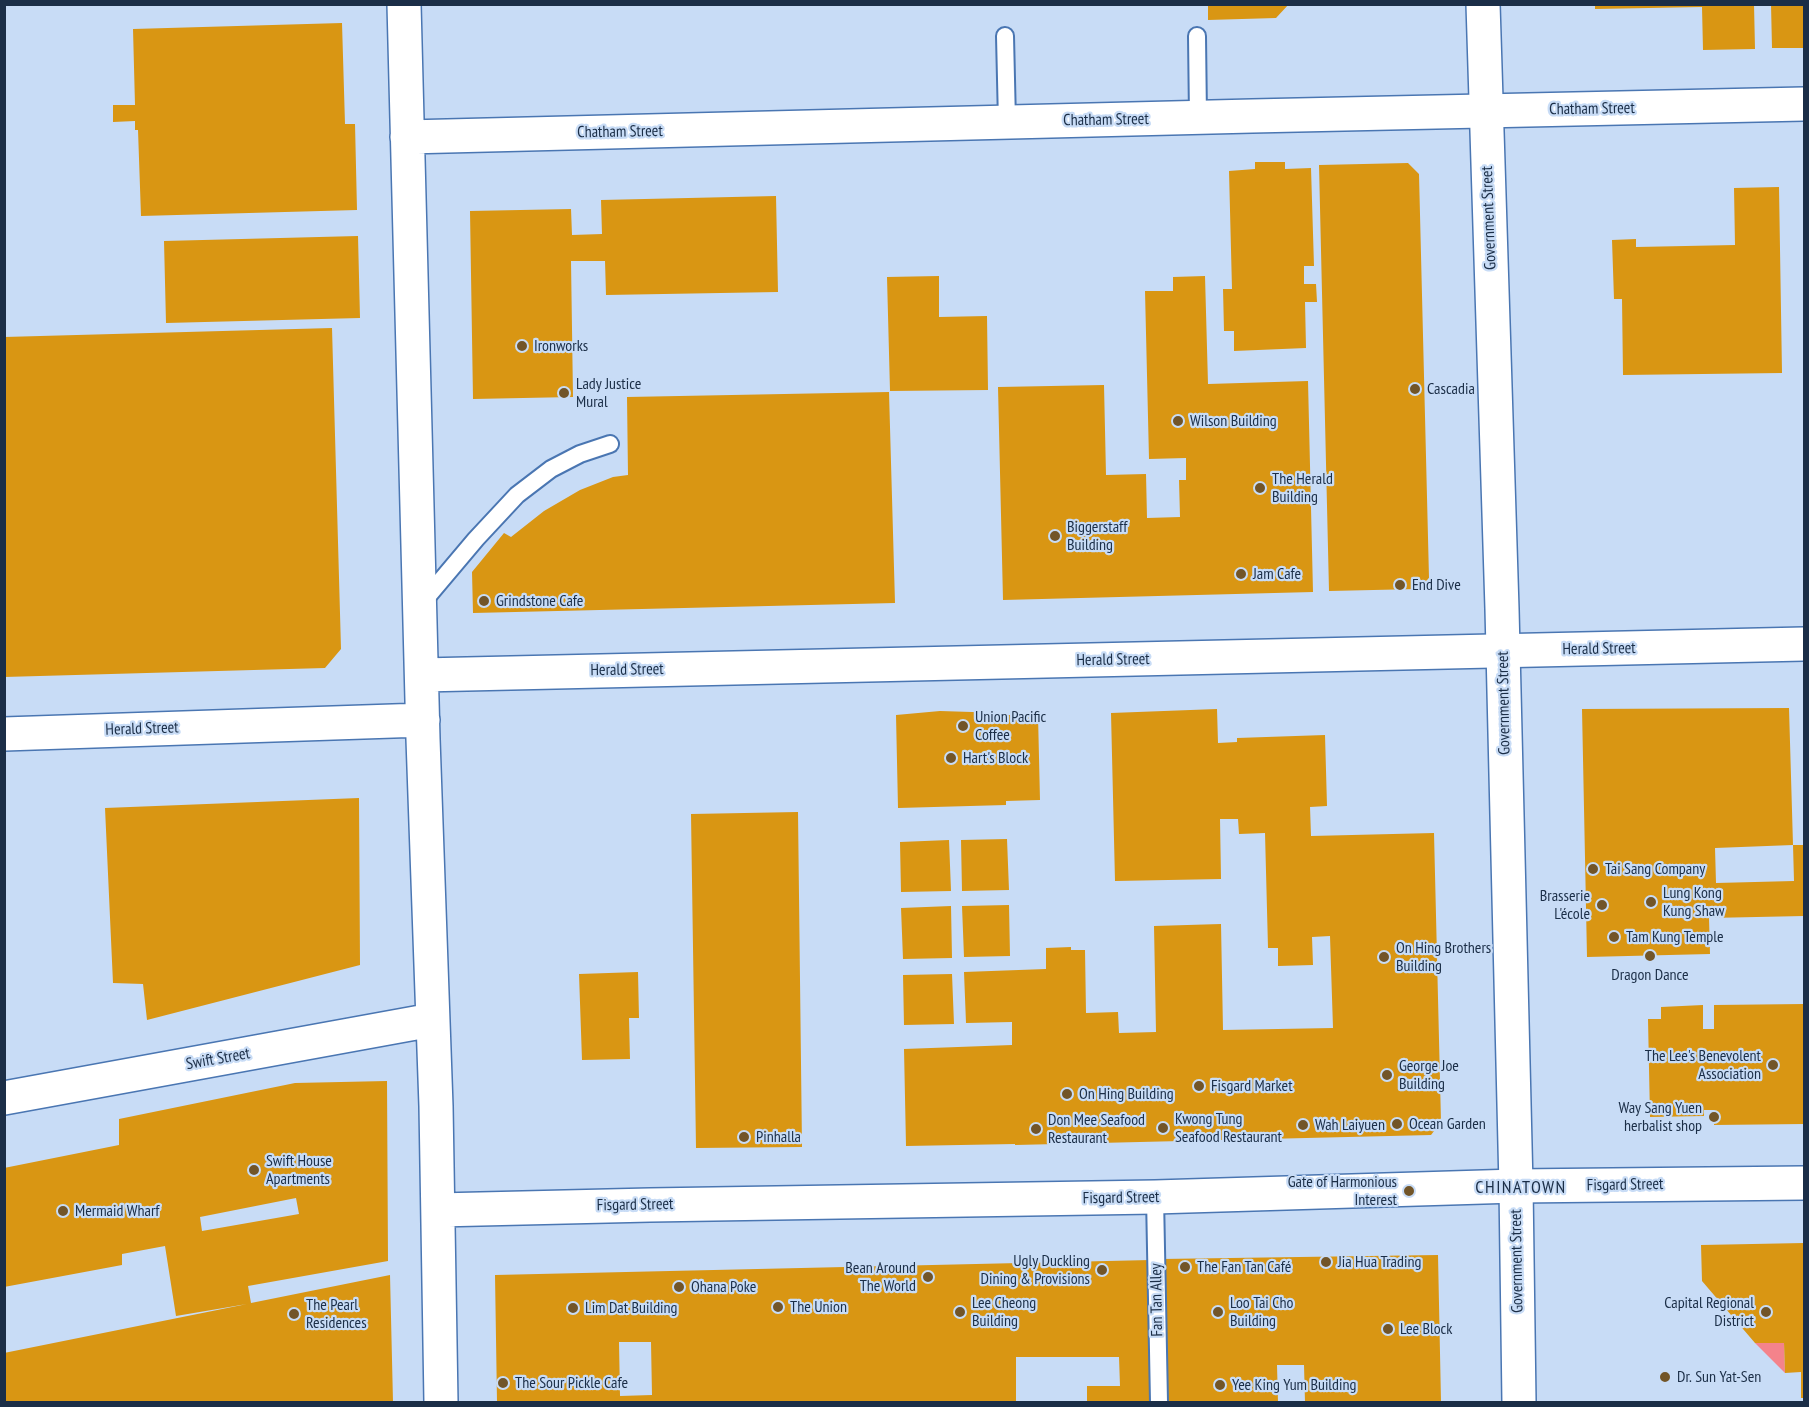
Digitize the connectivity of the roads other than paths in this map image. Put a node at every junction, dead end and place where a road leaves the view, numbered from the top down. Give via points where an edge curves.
1 (404, 4) edge
2 (1483, 4) edge
3 (1005, 36) dead end
4 (1197, 36) dead end
5 (1804, 104) edge
6 (1486, 110) junction
7 (1198, 117) junction
8 (1006, 122) junction
9 (408, 137) junction
10 (610, 444) dead end
11 (420, 605) junction
12 (1804, 644) edge
13 (1503, 651) junction
14 (422, 675) junction
15 (423, 720) junction
16 (4, 734) edge
17 (432, 1020) junction
18 (4, 1098) edge
19 (1804, 1183) edge
20 (1516, 1186) junction
21 (1155, 1197) junction
22 (438, 1210) junction
23 (441, 1402) edge
24 (1159, 1402) edge
25 (1519, 1402) edge

1 - 9 street
2 - 6 street, Government Street
3 - 8 lane
4 - 7 lane
5 - 6 street, Chatham Street
6 - 7 street, Chatham Street
6 - 13 street, Government Street
7 - 8 street, Chatham Street
8 - 9 street, Chatham Street
9 - 11 street
10 - 11 lane via 551,469 517,495
11 - 14 street
12 - 13 street, Herald Street
13 - 14 street, Herald Street
13 - 20 street, Government Street
14 - 15 street
15 - 16 street, Herald Street
15 - 17 street
17 - 18 street, Swift Street
17 - 22 street
19 - 20 street, Fisgard Street
20 - 21 street, Fisgard Street
20 - 25 street, Government Street
21 - 22 street, Fisgard Street
21 - 24 lane, Fan Tan Alley
22 - 23 street

